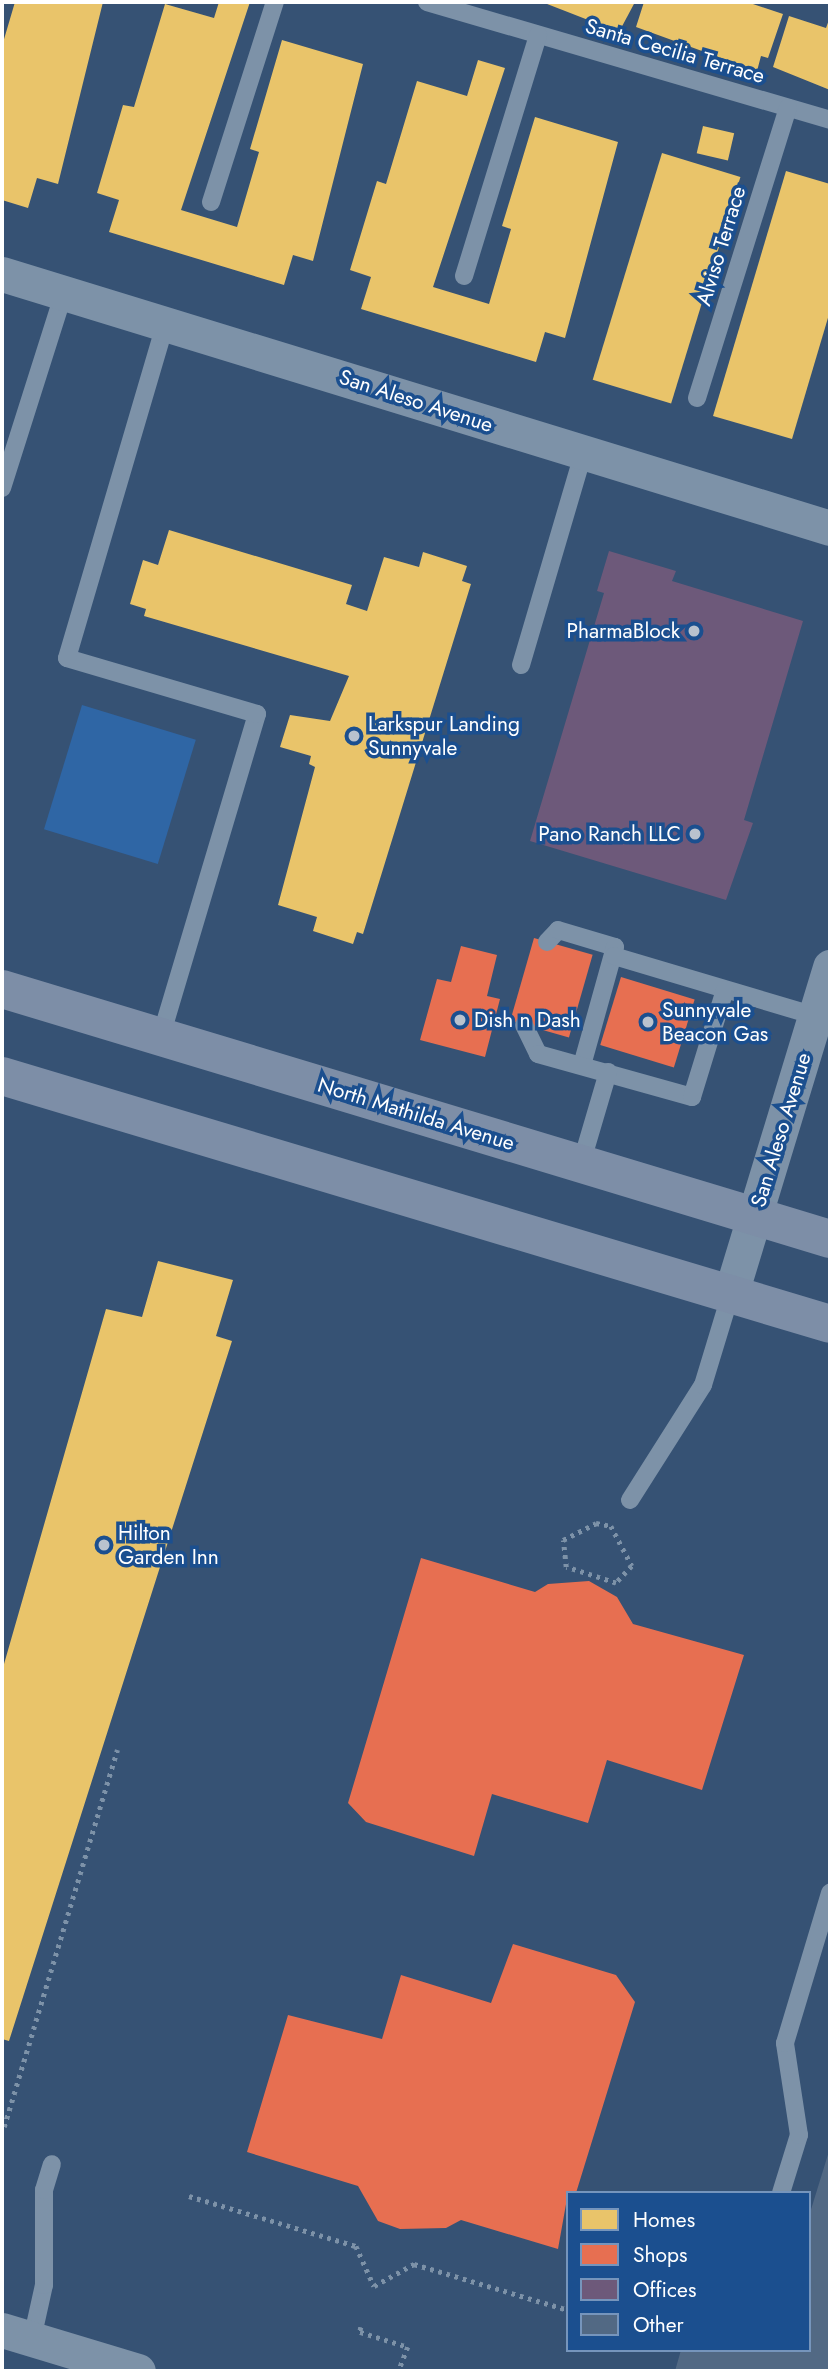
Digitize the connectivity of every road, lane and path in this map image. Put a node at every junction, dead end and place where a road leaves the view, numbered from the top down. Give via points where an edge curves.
1 (275, 2) edge
2 (427, 2) edge
3 (538, 35) junction
4 (788, 108) junction
5 (830, 120) edge
6 (211, 202) dead end
7 (2, 274) edge
8 (464, 276) dead end
9 (64, 293) junction
10 (165, 324) junction
11 (697, 398) dead end
12 (583, 454) junction
13 (2, 488) edge
14 (830, 528) edge
15 (521, 665) dead end
16 (547, 942) dead end
17 (614, 956) junction
18 (830, 967) edge
19 (2, 989) edge
20 (725, 989) junction
21 (815, 1016) junction
22 (524, 1025) dead end
23 (161, 1037) junction
24 (582, 1065) junction
25 (608, 1072) junction
26 (2, 1076) edge
27 (581, 1164) junction
28 (755, 1216) junction
29 (830, 1239) edge
30 (731, 1293) junction
31 (830, 1324) edge
32 (630, 1500) dead end
33 (601, 1516) dead end
34 (600, 1524) junction
35 (117, 1750) dead end
36 (830, 1893) edge
37 (5, 2127) dead end
38 (52, 2164) dead end
39 (782, 2191) edge
40 (189, 2196) dead end
41 (566, 2309) edge
42 (361, 2328) dead end
43 (17, 2335) edge
44 (138, 2371) edge
45 (399, 2371) edge

1 - 6 lane
2 - 3 lane, Santa Cecilia Terrace
3 - 4 lane, Santa Cecilia Terrace
3 - 8 lane
4 - 5 lane, Santa Cecilia Terrace
4 - 11 lane, Alviso Terrace
7 - 9 street, San Aleso Avenue
9 - 10 street, San Aleso Avenue
9 - 13 lane
10 - 12 street, San Aleso Avenue
10 - 23 lane via 67,657 257,714
12 - 14 street, San Aleso Avenue
12 - 15 lane
16 - 17 lane via 558,930 615,947
17 - 20 lane
17 - 24 lane
18 - 21 street, San Aleso Avenue
19 - 23 main road, North Mathilda Avenue
20 - 21 lane
20 - 25 lane via 692,1097
21 - 28 street, San Aleso Avenue
22 - 24 lane via 538,1054
23 - 27 main road, North Mathilda Avenue
24 - 25 lane
25 - 27 lane
26 - 30 main road
27 - 28 main road, North Mathilda Avenue
28 - 29 main road, North Mathilda Avenue
28 - 30 street, San Aleso Avenue
30 - 31 main road
30 - 32 lane via 703,1385
33 - 34 path
34 - 34 path via 563,1540 566,1567 616,1583 632,1566 611,1526
35 - 37 path
36 - 39 lane via 785,2043 799,2135
38 - 43 lane via 44,2190 44,2284
40 - 41 path via 356,2246 374,2286 414,2264
42 - 45 path via 408,2347
43 - 44 street

